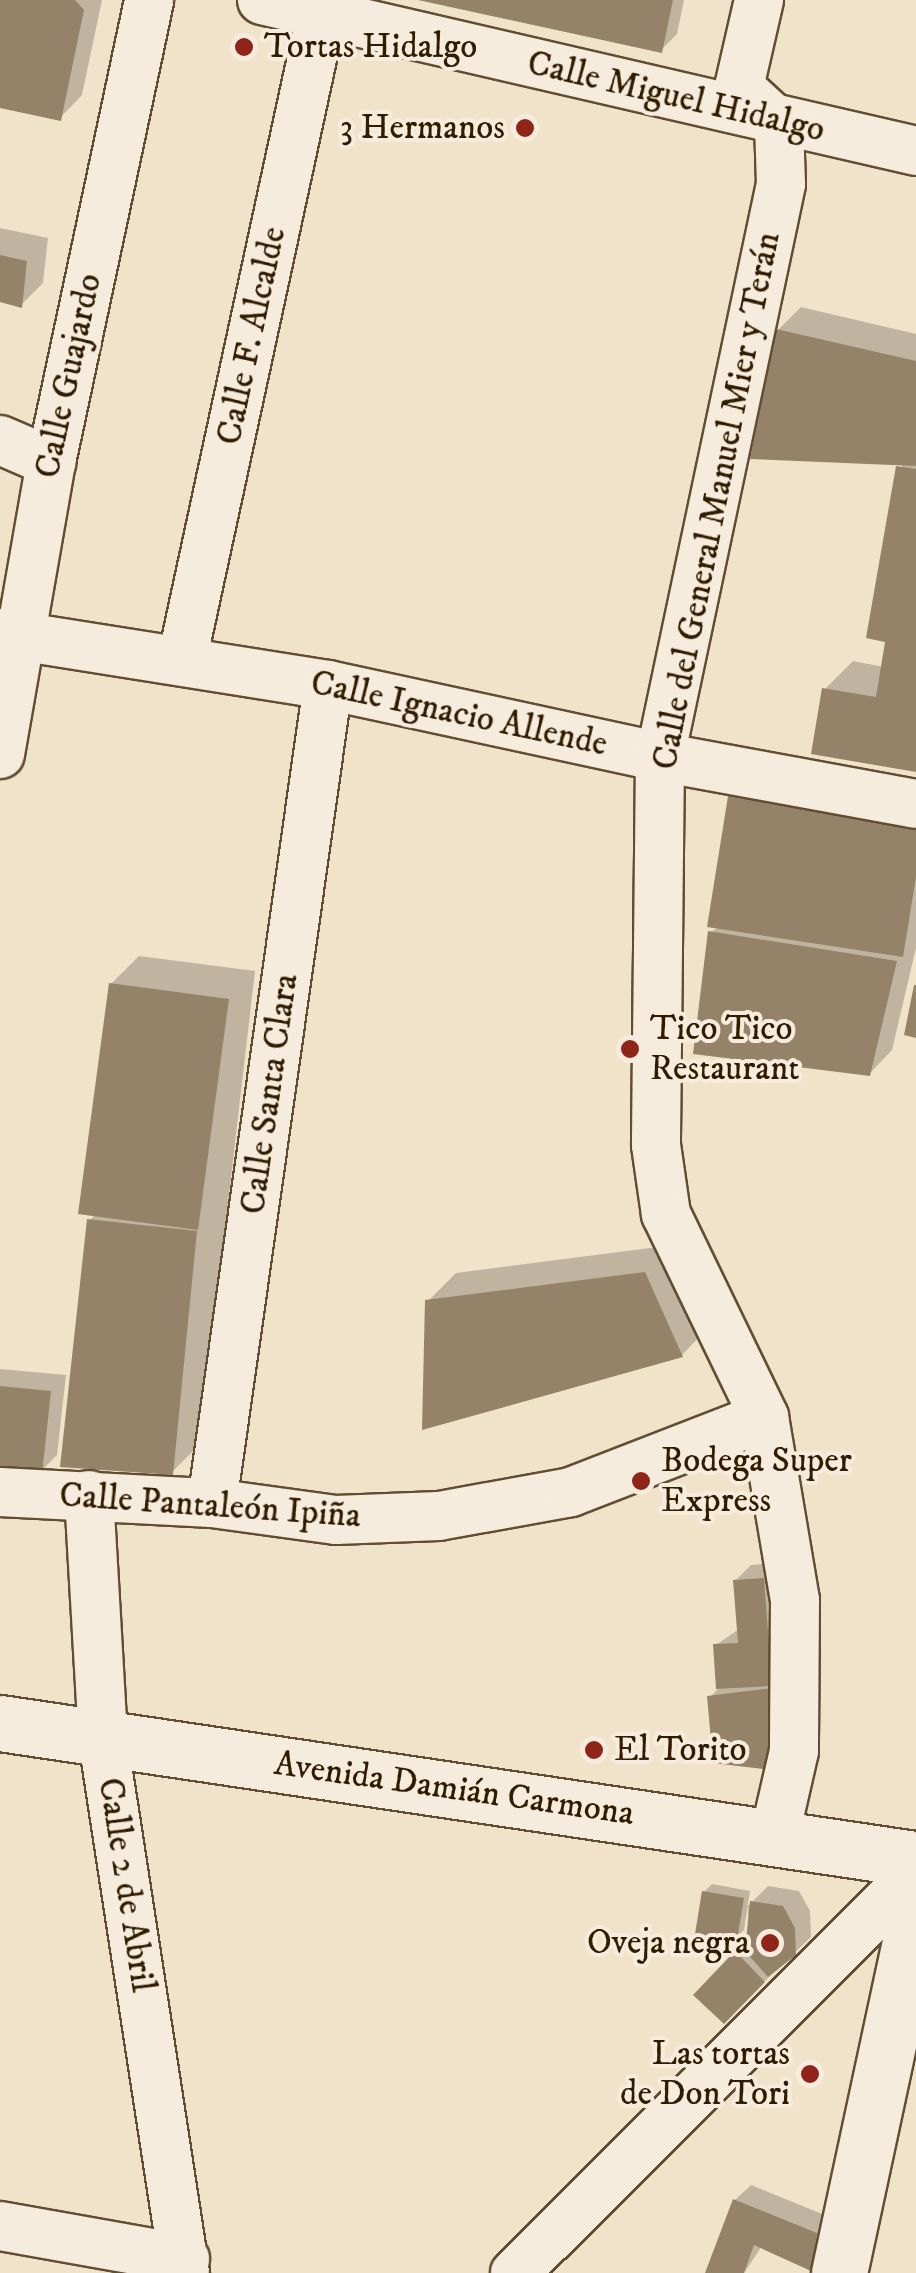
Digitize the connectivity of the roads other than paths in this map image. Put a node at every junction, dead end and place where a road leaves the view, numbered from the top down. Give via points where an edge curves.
1 (149, 0) edge
2 (262, 0) edge
3 (759, 0) edge
4 (322, 12) junction
5 (779, 124) junction
6 (916, 151) edge
7 (0, 440) edge
8 (51, 462) junction
9 (9, 633) edge
10 (182, 660) junction
11 (328, 684) junction
12 (0, 754) edge
13 (660, 758) junction
14 (916, 804) edge
15 (764, 1416) junction
16 (0, 1492) edge
17 (89, 1495) junction
18 (212, 1503) junction
19 (0, 1724) edge
20 (103, 1740) junction
21 (775, 1834) junction
22 (913, 1878) edge
23 (0, 2226) edge
24 (185, 2266) edge
25 (515, 2273) edge
26 (838, 2273) edge

1 - 8 street, Calle Guajardo
2 - 4 street, Calle Miguel Hidalgo
3 - 5 street via 739,87
4 - 5 street, Calle Miguel Hidalgo
4 - 10 street, Calle F. Alcalde
5 - 6 street, Calle Miguel Hidalgo
5 - 13 street, Calle del General Manuel Mier y Terán via 780,184
7 - 8 street
8 - 9 street, Calle Guajardo
9 - 10 street, Calle Ignacio Allende
9 - 12 street, Calle Guajardo
10 - 11 street, Calle Ignacio Allende
11 - 13 street, Calle Ignacio Allende
11 - 18 street, Calle Santa Clara
13 - 14 street, Calle Ignacio Allende
13 - 15 street, Calle del General Manuel Mier y Terán via 656,1145 666,1214
15 - 18 street, Calle Pantaleón Ipiña via 571,1492 439,1516 336,1520
15 - 21 street, Calle del General Manuel Mier y Terán via 795,1600 794,1751
16 - 17 street, Calle Pantaleón Ipiña
17 - 18 street, Calle Pantaleón Ipiña
17 - 20 street, Calle 2 de Abril
19 - 20 main road, Avenida Damián Carmona
20 - 21 main road, Avenida Damián Carmona
20 - 24 street, Calle 2 de Abril
21 - 22 main road, Avenida Damián Carmona
22 - 25 street
22 - 26 main road
23 - 24 street

